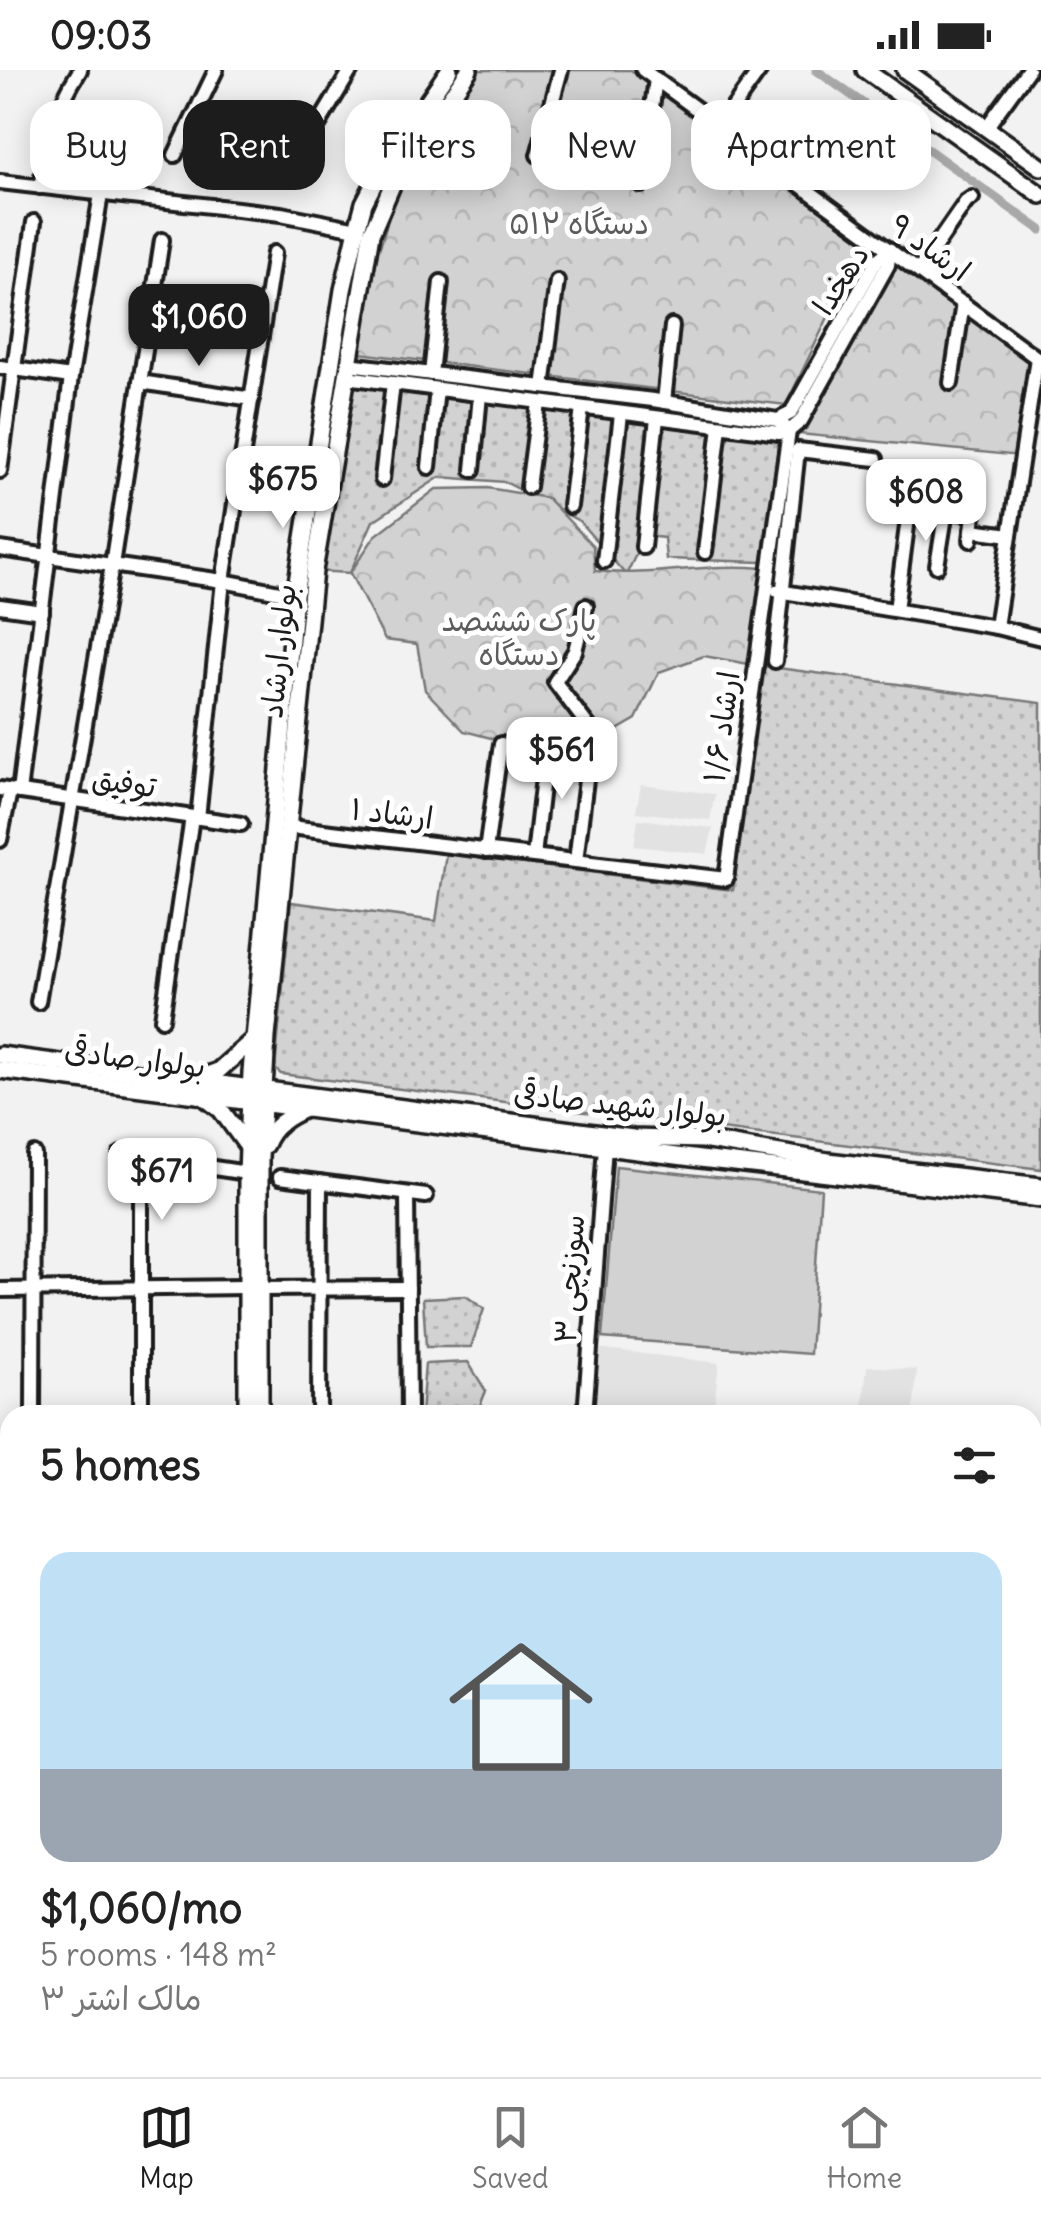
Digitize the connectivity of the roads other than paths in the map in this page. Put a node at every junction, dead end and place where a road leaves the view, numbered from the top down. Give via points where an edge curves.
1 (80, 70) edge
2 (216, 70) edge
3 (450, 70) edge
4 (469, 70) edge
5 (561, 70) edge
6 (644, 70) edge
7 (760, 70) edge
8 (865, 70) edge
9 (906, 70) edge
10 (1028, 70) edge
11 (346, 72) edge
12 (929, 77) edge
13 (656, 79) junction
14 (61, 100) edge
15 (553, 100) edge
16 (653, 100) edge
17 (739, 100) edge
18 (691, 105) edge
19 (325, 110) edge
20 (986, 128) junction
21 (175, 155) dead end
22 (1041, 167) edge
23 (0, 182) edge
24 (30, 186) edge
25 (66, 190) edge
26 (808, 190) edge
27 (100, 194) junction
28 (1041, 195) edge
29 (972, 198) dead end
30 (34, 222) dead end
31 (356, 229) junction
32 (162, 240) dead end
33 (890, 250) junction
34 (274, 254) dead end
35 (920, 270) junction
36 (557, 281) dead end
37 (441, 282) dead end
38 (963, 303) junction
39 (672, 326) dead end
40 (1039, 359) edge
41 (6, 368) edge
42 (347, 370) junction
43 (432, 374) junction
44 (72, 377) junction
45 (140, 382) junction
46 (393, 383) junction
47 (951, 383) dead end
48 (543, 387) junction
49 (437, 389) junction
50 (480, 394) junction
51 (252, 398) junction
52 (539, 402) junction
53 (664, 402) junction
54 (582, 408) junction
55 (621, 414) junction
56 (656, 418) junction
57 (778, 420) junction
58 (720, 426) junction
59 (789, 431) junction
60 (876, 459) dead end
61 (429, 467) dead end
62 (0, 470) edge
63 (473, 470) dead end
64 (914, 473) dead end
65 (322, 475) junction
66 (382, 480) dead end
67 (528, 487) dead end
68 (570, 506) dead end
69 (1010, 535) junction
70 (643, 547) dead end
71 (0, 550) edge
72 (705, 552) dead end
73 (49, 556) junction
74 (604, 561) dead end
75 (112, 566) junction
76 (937, 566) dead end
77 (223, 582) junction
78 (767, 586) junction
79 (782, 592) junction
80 (295, 595) junction
81 (0, 606) edge
82 (586, 606) dead end
83 (896, 610) junction
84 (42, 612) junction
85 (996, 627) junction
86 (1041, 638) edge
87 (775, 661) dead end
88 (500, 744) dead end
89 (547, 744) dead end
90 (9, 790) edge
91 (70, 801) junction
92 (195, 818) junction
93 (241, 824) dead end
94 (290, 827) junction
95 (0, 840) edge
96 (486, 850) junction
97 (534, 856) junction
98 (576, 861) junction
99 (726, 879) joint
100 (38, 1002) dead end
101 (162, 1020) dead end
102 (256, 1036) junction
103 (0, 1055) edge
104 (0, 1070) edge
105 (192, 1080) junction
106 (257, 1095) junction
107 (203, 1096) junction
108 (306, 1108) junction
109 (702, 1140) junction
110 (605, 1146) junction
111 (254, 1153) junction
112 (34, 1154) dead end
113 (121, 1154) dead end
114 (140, 1157) junction
115 (700, 1159) junction
116 (247, 1174) junction
117 (280, 1178) dead end
118 (320, 1182) junction
119 (1041, 1186) edge
120 (407, 1194) junction
121 (426, 1196) dead end
122 (1041, 1199) edge
123 (252, 1288) junction
124 (319, 1288) junction
125 (408, 1288) junction
126 (141, 1289) junction
127 (0, 1290) edge
128 (34, 1290) junction
129 (34, 1405) edge
130 (141, 1405) edge
131 (247, 1405) edge
132 (259, 1405) edge
133 (319, 1405) edge
134 (408, 1405) edge
135 (586, 1405) edge

1 - 14 street
2 - 21 street
3 - 31 main road, بولوار ارشاد via 383,166
4 - 42 main road, بولوار ارشاد via 379,209
5 - 15 street
6 - 13 street, ارشاد ۹
7 - 17 street
8 - 28 main road
9 - 12 main road
10 - 20 street
11 - 19 street
12 - 20 main road
13 - 16 street
13 - 18 street, ارشاد ۹
20 - 22 main road
23 - 24 street
25 - 27 street
26 - 33 street, ارشاد ۹
27 - 31 street
27 - 44 street
29 - 35 street
30 - 41 street
31 - 65 main road, بولوار ارشاد
32 - 45 street
33 - 35 street, ارشاد ۹
33 - 57 street, دهخدا via 878,260 791,413
33 - 59 street, دهخدا via 836,361
34 - 51 street
35 - 38 street, ارشاد ۹
36 - 48 street
37 - 43 street
38 - 40 street, ارشاد ۹
38 - 47 street
39 - 53 street
40 - 69 street
41 - 44 street
41 - 62 street
42 - 43 street
42 - 46 street
42 - 65 main road, بولوار ارشاد
43 - 48 street
44 - 73 street
45 - 51 street
45 - 75 street
46 - 49 street
46 - 66 street
48 - 53 street
49 - 50 street
49 - 61 street
50 - 52 street
50 - 63 street
51 - 77 street
52 - 54 street
52 - 67 street
53 - 57 street
54 - 55 street
54 - 68 street
55 - 56 street
55 - 74 street
56 - 58 street
56 - 70 street
57 - 59 street
58 - 59 street
58 - 72 street
59 - 78 street, ارشاد ۱/۶
60 - 79 street via 798,450
64 - 83 street
65 - 80 main road, بولوار ارشاد
65 - 94 main road, بولوار ارشاد
69 - 76 street via 971,535 974,514 946,510
69 - 85 street
71 - 73 street
73 - 75 street
73 - 84 street
75 - 77 street
75 - 91 street
77 - 80 street
77 - 92 street
78 - 79 street
78 - 99 street, ارشاد ۱/۶
79 - 83 street
79 - 87 street
80 - 102 main road, بولوار ارشاد
81 - 84 street
82 - 98 street via 575,651 555,682 592,731
83 - 85 street
84 - 90 street
85 - 86 street
88 - 96 street
89 - 97 street
90 - 91 street, توفیق
90 - 95 street
91 - 92 street, توفیق
91 - 100 street
92 - 93 street, توفیق
92 - 101 street
94 - 96 street, ارشاد ۱
94 - 106 main road, بولوار ارشاد
96 - 97 street, ارشاد ۱
97 - 98 street, ارشاد ۱
98 - 99 street, ارشاد ۱
102 - 105 main road via 218,1071
102 - 106 main road, بولوار ارشاد
103 - 105 main road, بولوار صادقی
104 - 107 main road, بولوار صادقی
105 - 106 main road, بولوار شهید صادقی
106 - 107 main road, بولوار صادقی
106 - 108 main road, بولوار شهید صادقی
106 - 109 main road, بولوار شهید صادقی
106 - 111 main road
107 - 111 main road
108 - 110 main road, بولوار شهید صادقی
108 - 111 main road via 270,1132
109 - 115 main road
109 - 119 main road, بولوار شهید صادقی
110 - 115 main road, بولوار شهید صادقی
110 - 135 street, سوزنچی ۳
111 - 116 main road
111 - 123 main road
112 - 128 street
113 - 114 street
114 - 116 street
114 - 126 street
115 - 122 main road, بولوار شهید صادقی
116 - 123 main road
117 - 118 street
118 - 120 street
118 - 124 street
120 - 121 street
120 - 125 street
123 - 124 street
123 - 126 street
123 - 131 main road
123 - 132 main road
124 - 125 street
124 - 133 street
125 - 134 street
126 - 128 street
126 - 130 street
127 - 128 street
128 - 129 street

